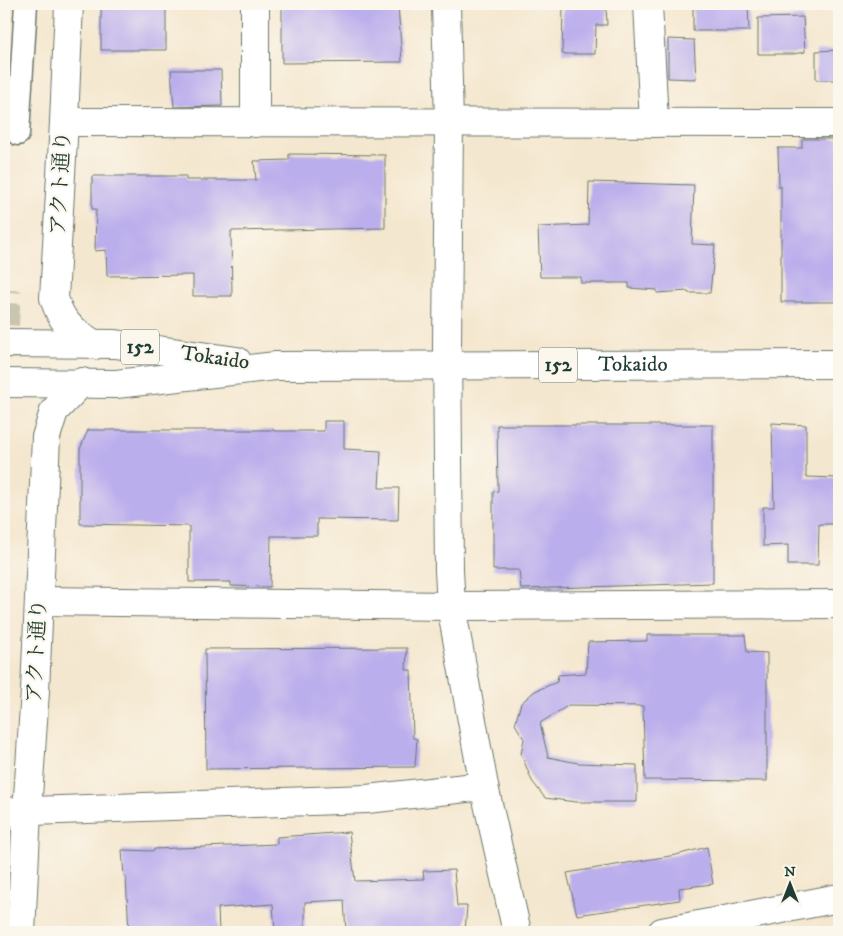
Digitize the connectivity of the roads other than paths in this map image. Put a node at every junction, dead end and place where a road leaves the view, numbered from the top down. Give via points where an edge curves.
1 (26, 4) edge
2 (68, 4) edge
3 (255, 4) edge
4 (446, 4) edge
5 (648, 4) edge
6 (64, 122) junction
7 (255, 123) junction
8 (450, 123) junction
9 (654, 123) junction
10 (839, 123) edge
11 (18, 134) dead end
12 (4, 343) edge
13 (95, 344) junction
14 (839, 364) edge
15 (447, 365) junction
16 (276, 366) junction
17 (82, 382) junction
18 (4, 383) edge
19 (40, 601) junction
20 (839, 604) edge
21 (451, 606) junction
22 (484, 786) junction
23 (15, 812) edge
24 (839, 898) edge
25 (21, 932) edge
26 (517, 932) edge
27 (662, 932) edge

1 - 11 street
2 - 6 main road, アクト通り
3 - 7 main road
4 - 8 main road
5 - 9 main road
6 - 7 main road
6 - 13 main road, アクト通り via 54,298 63,321
7 - 8 main road
8 - 9 main road
8 - 15 main road
9 - 10 main road
12 - 13 main road, Tokaido / 152
13 - 16 main road, Tokaido / 152
14 - 15 main road, Tokaido / 152
15 - 16 main road, Tokaido / 152
15 - 21 main road
16 - 17 main road, Tokaido / 152 via 116,384
17 - 18 main road, Tokaido / 152
17 - 19 main road, アクト通り via 54,411 46,437
19 - 21 main road
19 - 23 main road, アクト通り
20 - 21 main road
21 - 22 main road
22 - 23 main road via 367,799
22 - 26 main road
23 - 25 main road, アクト通り
24 - 27 main road

